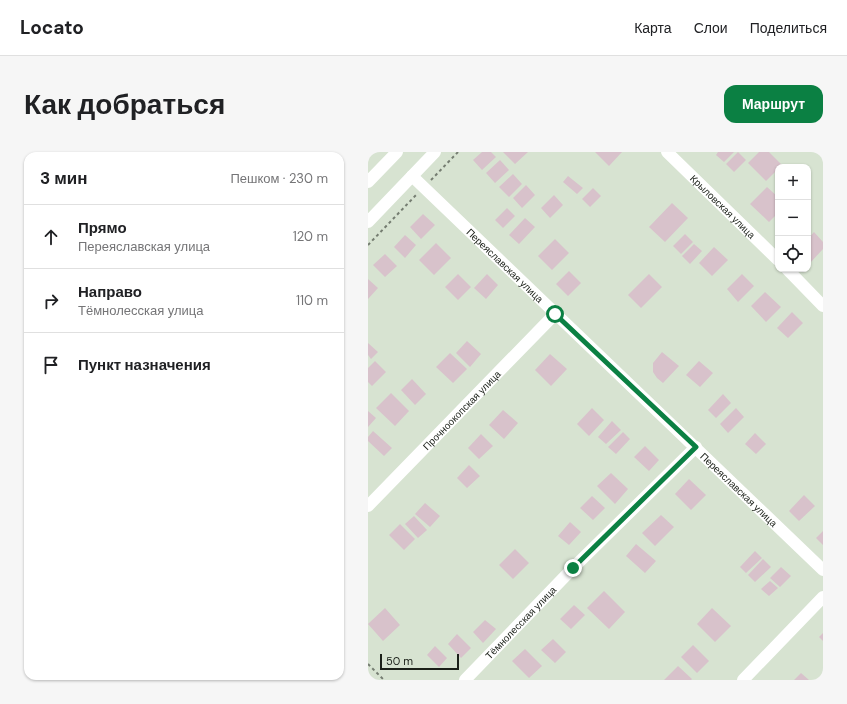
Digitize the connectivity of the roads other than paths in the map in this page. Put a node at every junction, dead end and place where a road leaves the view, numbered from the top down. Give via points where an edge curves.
1 (397, 152) edge
2 (436, 152) edge
3 (667, 152) edge
4 (412, 176) junction
5 (368, 182) edge
6 (368, 222) edge
7 (775, 257) edge
8 (790, 272) edge
9 (823, 306) edge
10 (555, 314) junction
11 (696, 447) junction
12 (368, 506) edge
13 (823, 570) edge
14 (823, 597) edge
15 (465, 680) edge
16 (742, 680) edge

1 - 5 street
2 - 4 street
3 - 7 street, Крыловская улица
4 - 6 street
4 - 10 street, Переяславская улица
8 - 9 street
10 - 11 street, Переяславская улица
10 - 12 street, Прочноокопская улица
11 - 13 street, Переяславская улица
11 - 15 street, Тёмнолесская улица via 573,568
14 - 16 street

